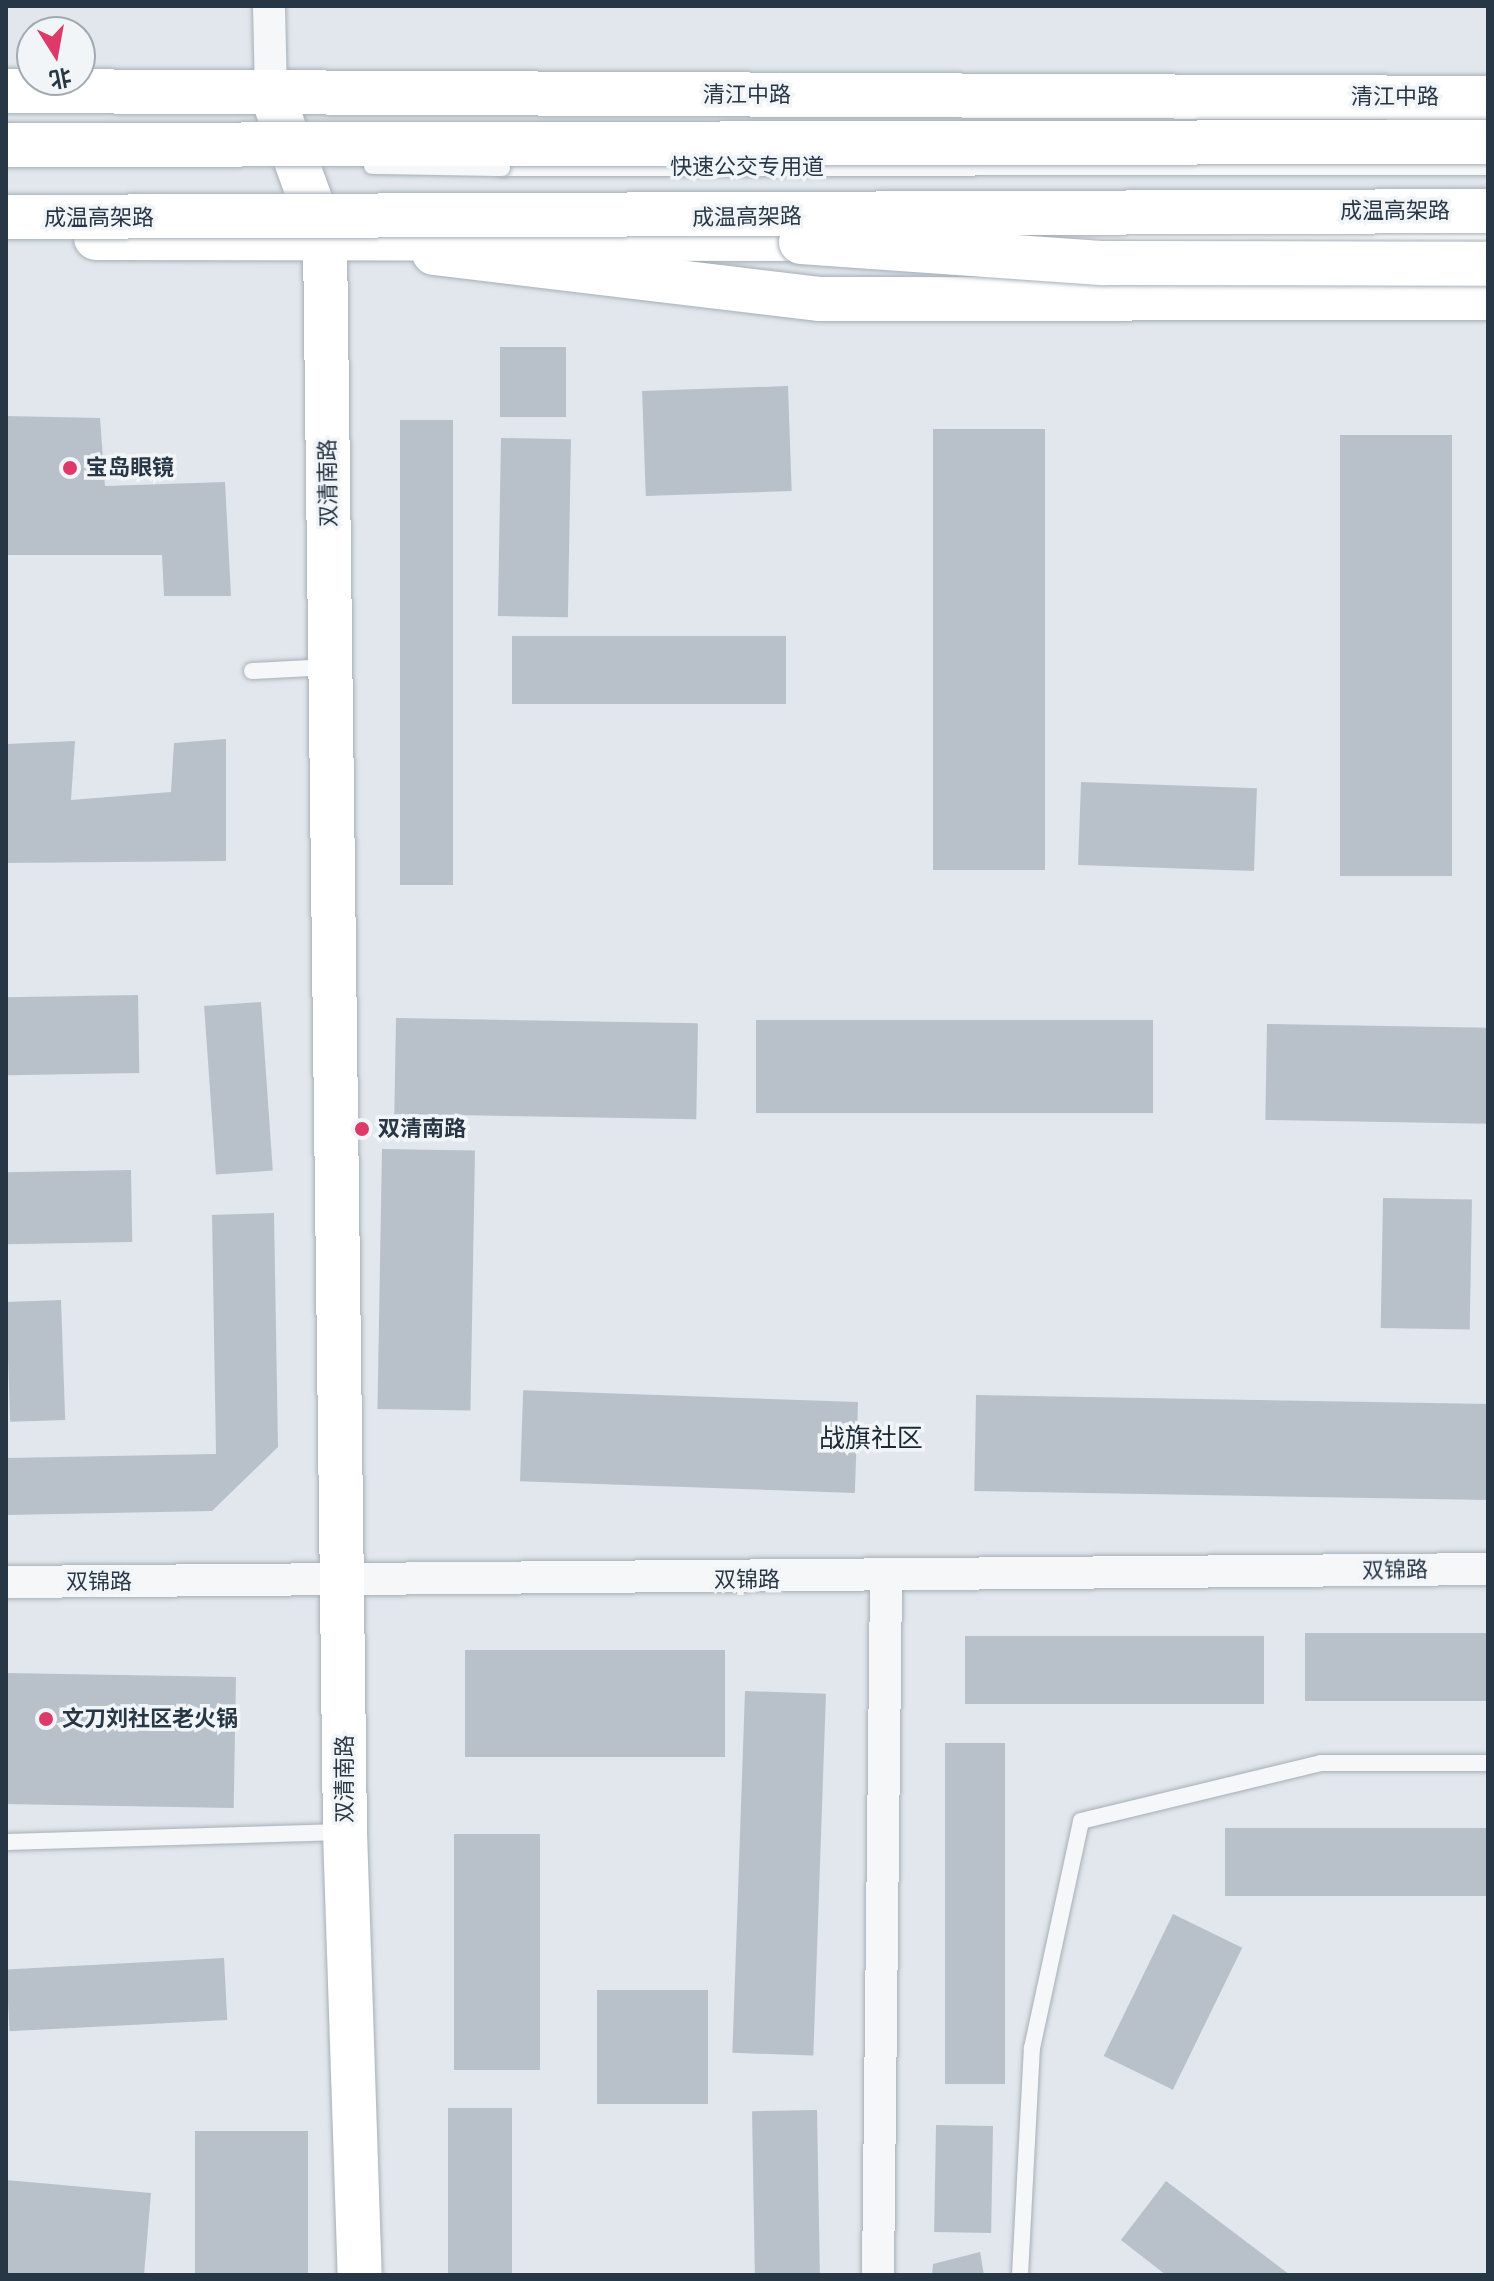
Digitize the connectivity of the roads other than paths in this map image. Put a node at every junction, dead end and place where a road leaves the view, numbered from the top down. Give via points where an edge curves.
1 (269, 6) edge
2 (6, 91) edge
3 (271, 92) junction
4 (1488, 98) edge
5 (1488, 142) edge
6 (6, 145) edge
7 (6, 161) edge
8 (326, 165) dead end
9 (358, 166) dead end
10 (1488, 167) edge
11 (1488, 211) edge
12 (6, 217) edge
13 (503, 220) junction
14 (6, 237) edge
15 (1488, 237) edge
16 (325, 240) junction
17 (1488, 264) edge
18 (1488, 298) edge
19 (331, 667) junction
20 (252, 671) dead end
21 (1488, 1569) edge
22 (886, 1579) junction
23 (6, 1582) edge
24 (344, 1583) junction
25 (1488, 1763) edge
26 (345, 1832) junction
27 (6, 1842) edge
28 (360, 2275) edge
29 (878, 2275) edge
30 (1020, 2275) edge

1 - 3 street
2 - 3 main road, 清江中路
3 - 4 main road, 清江中路
3 - 16 main road, 双清南路
5 - 6 main road, bridge
7 - 8 lane
9 - 10 lane, 快速公交专用道, bridge
11 - 13 main road, 成温高架路, bridge
12 - 13 main road, 成温高架路, bridge
13 - 17 main road, bridge via 1104,263
14 - 16 main road
15 - 16 main road
16 - 18 main road via 820,299
16 - 19 main road, 双清南路
19 - 20 lane
19 - 24 main road, 双清南路
21 - 22 street, 双锦路
22 - 24 street, 双锦路
22 - 29 street
23 - 24 street, 双锦路
24 - 26 main road, 双清南路
25 - 30 lane via 1321,1763 1081,1821 1032,2048
26 - 27 lane
26 - 28 main road, 双清南路

